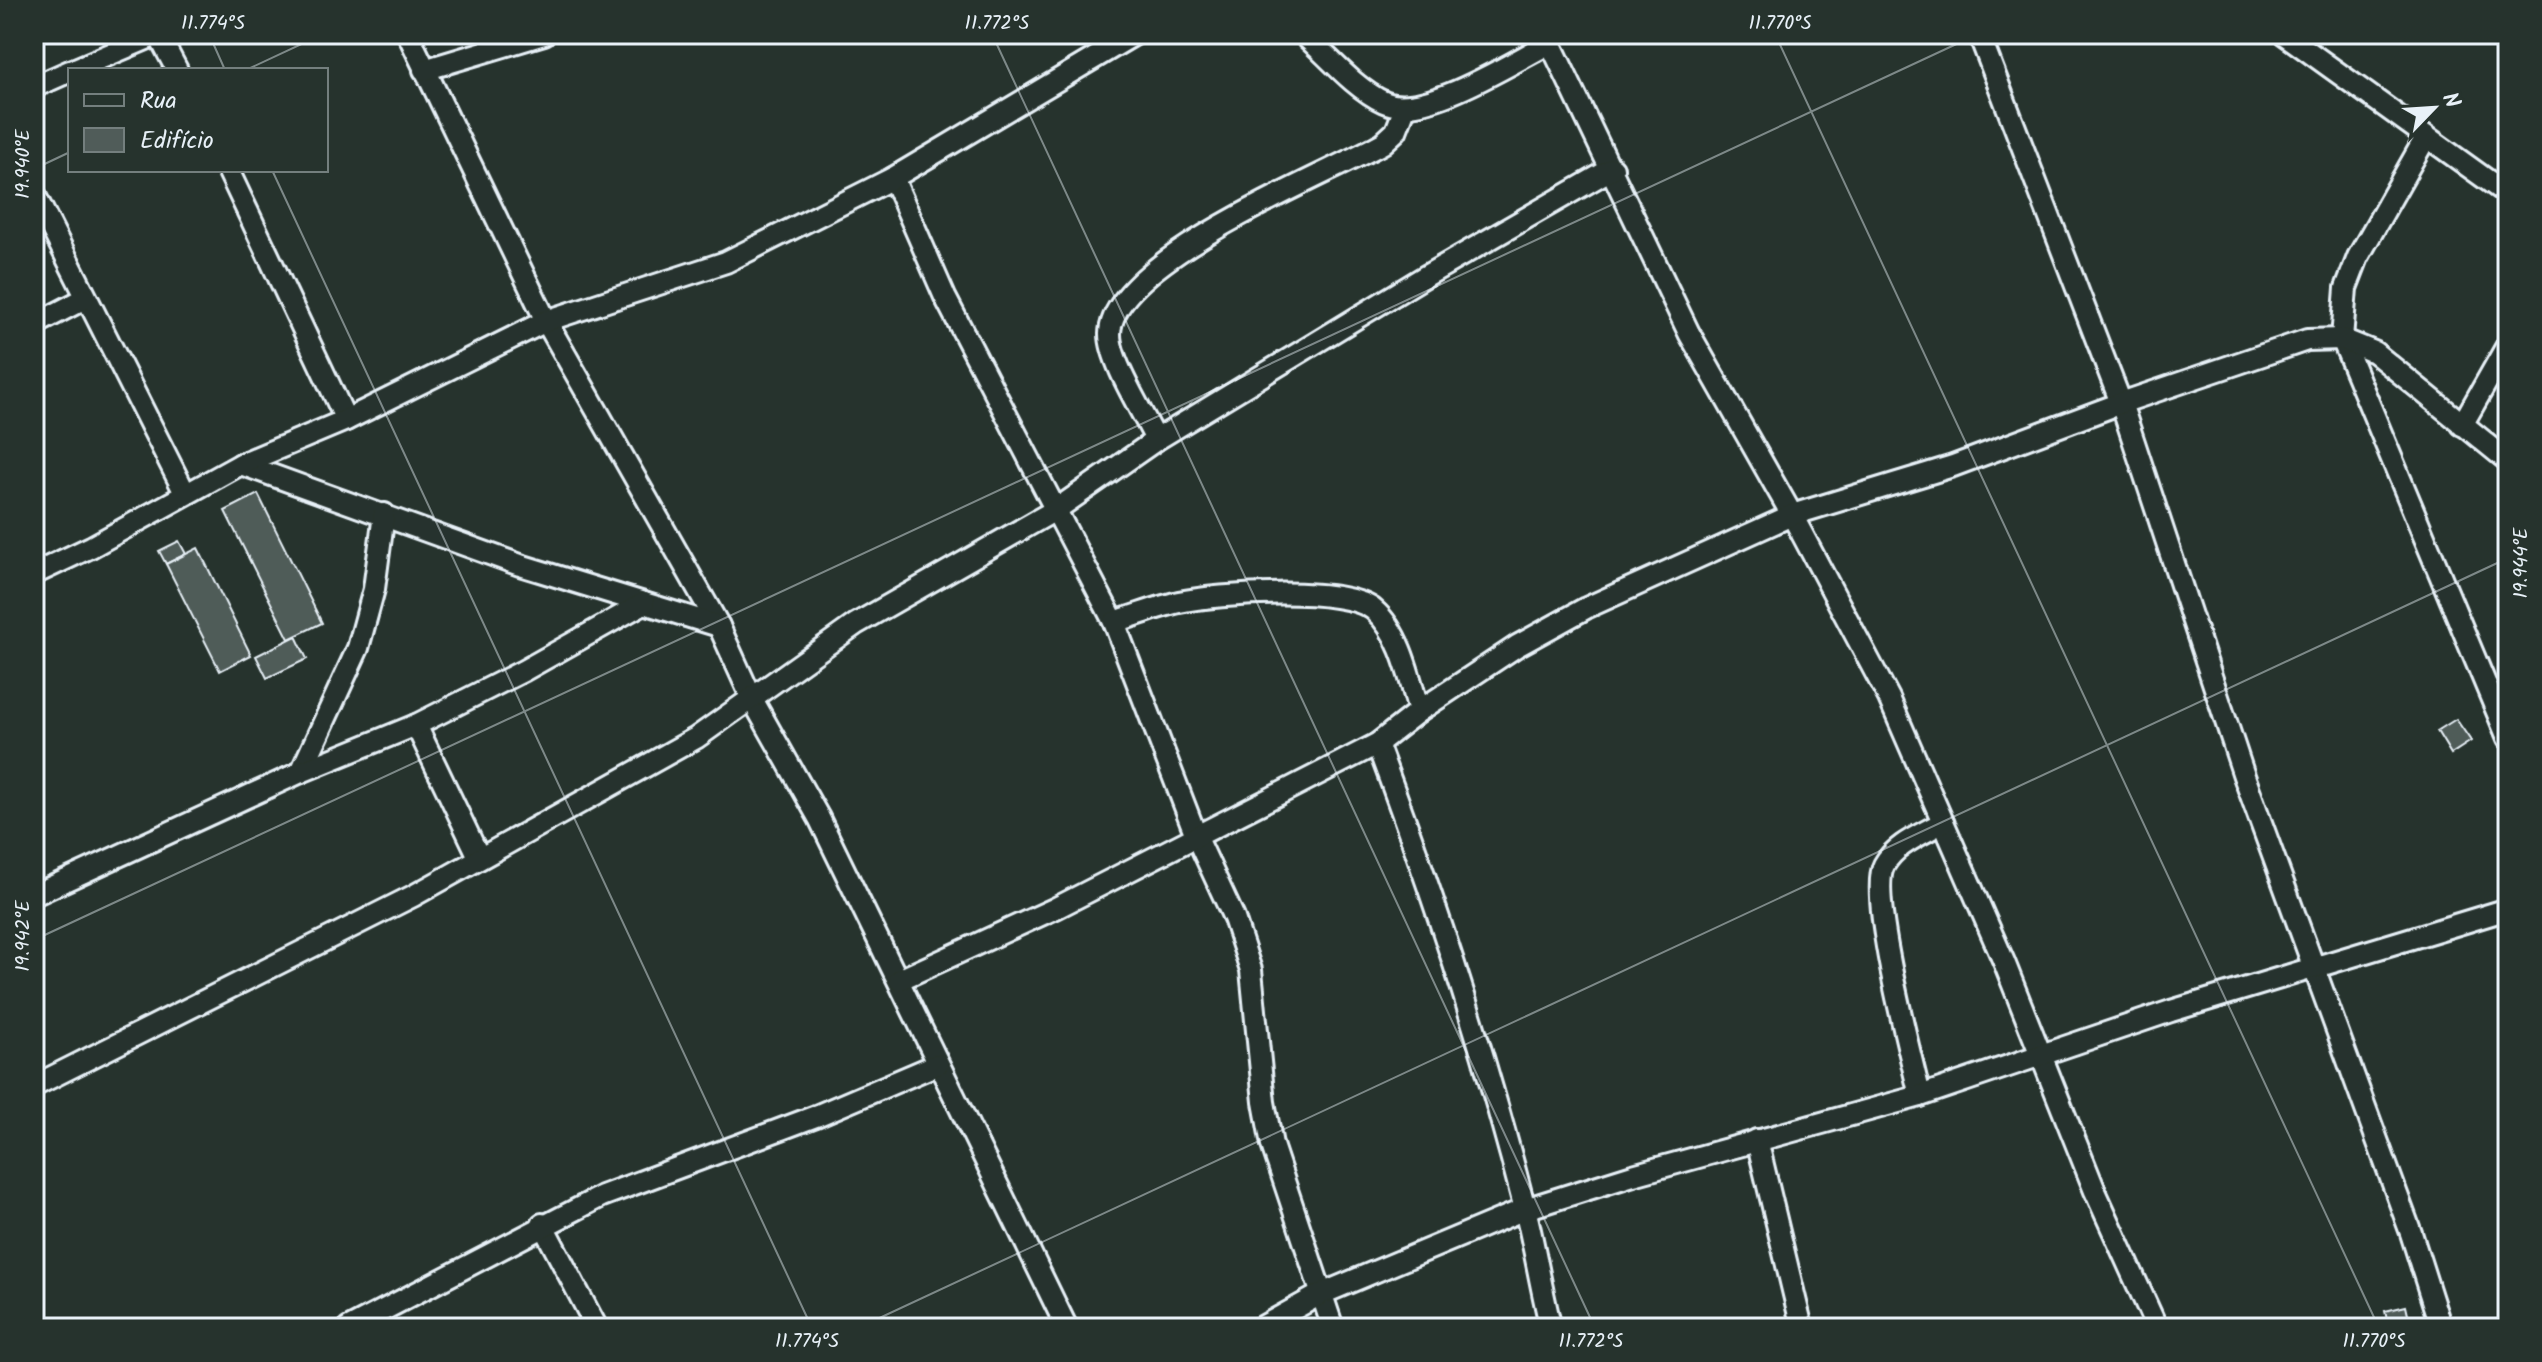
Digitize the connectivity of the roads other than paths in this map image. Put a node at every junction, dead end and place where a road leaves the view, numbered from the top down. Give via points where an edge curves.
1 (408, 34) edge
2 (544, 34) edge
3 (1135, 34) edge
4 (1303, 34) edge
5 (1979, 34) edge
6 (2284, 34) edge
7 (1548, 38) edge
8 (79, 68) edge
9 (176, 68) edge
10 (424, 70) junction
11 (68, 73) edge
12 (34, 87) edge
13 (1405, 108) junction
14 (2426, 137) junction
15 (1613, 168) junction
16 (229, 172) edge
17 (893, 178) junction
18 (34, 193) edge
19 (2508, 195) edge
20 (84, 299) junction
21 (546, 321) junction
22 (34, 325) edge
23 (2342, 339) junction
24 (2508, 344) edge
25 (2121, 403) junction
26 (346, 420) junction
27 (2462, 425) junction
28 (1156, 440) junction
29 (2508, 461) edge
30 (241, 464) junction
31 (185, 493) junction
32 (1057, 509) junction
33 (384, 514) junction
34 (1792, 515) junction
35 (34, 574) edge
36 (644, 603) junction
37 (1114, 622) junction
38 (719, 626) junction
39 (752, 699) junction
40 (1419, 711) junction
41 (416, 725) junction
42 (2508, 738) edge
43 (1377, 744) junction
44 (301, 772) junction
45 (1943, 822) junction
46 (1197, 838) junction
47 (479, 857) junction
48 (34, 895) edge
49 (2508, 909) edge
50 (2315, 969) junction
51 (899, 980) junction
52 (2043, 1053) junction
53 (938, 1064) junction
54 (34, 1086) edge
55 (1920, 1096) junction
56 (1757, 1140) junction
57 (1525, 1209) junction
58 (542, 1224) junction
59 (1319, 1295) junction
60 (349, 1328) edge
61 (597, 1328) edge
62 (1067, 1328) edge
63 (1260, 1328) edge
64 (1333, 1328) edge
65 (1551, 1328) edge
66 (1802, 1328) edge
67 (2157, 1328) edge
68 (2441, 1328) edge

1 - 10 street
2 - 10 street
3 - 17 street
4 - 13 street via 1368,93
5 - 25 street
6 - 14 street
7 - 13 street via 1463,86
7 - 15 street
8 - 9 street via 158,34
10 - 21 street
11 - 12 street
13 - 28 street via 1396,131 1383,143 1195,242 1126,297 1114,315 1110,335
14 - 19 street
14 - 23 street via 2358,257 2346,288
15 - 28 street
15 - 34 street via 1689,333
16 - 26 street
17 - 21 street via 726,262
17 - 32 street via 945,297
18 - 20 street
20 - 22 street
20 - 31 street
21 - 26 street
21 - 38 street
23 - 25 street via 2307,340
23 - 27 street via 2374,352
23 - 42 street
24 - 27 street
25 - 34 street via 1953,466
25 - 50 street via 2244,776
26 - 30 street
27 - 29 street
28 - 32 street
30 - 31 street
30 - 33 street
31 - 35 street
32 - 37 street
32 - 39 street via 856,624
33 - 36 street via 520,565
33 - 44 street via 374,589 358,648
34 - 40 street via 1586,608
34 - 45 street via 1889,698
36 - 38 street
36 - 41 street
37 - 40 street via 1180,602 1242,595 1349,599 1374,610 1392,637
37 - 46 street
38 - 39 street
39 - 47 street via 696,738
39 - 51 street via 819,818
40 - 43 street
41 - 44 street
41 - 47 street
43 - 46 street
43 - 57 street via 1421,860
44 - 48 street
45 - 52 street
45 - 55 street via 1894,851 1882,868 1880,903
46 - 51 street
46 - 59 street via 1251,970 1272,1145
47 - 54 street via 413,896
49 - 50 street
50 - 52 street
50 - 68 street
51 - 53 street
52 - 55 street
52 - 67 street via 2095,1191
53 - 58 street
53 - 62 street
55 - 56 street
56 - 57 street
56 - 66 street
57 - 59 street
57 - 65 street
58 - 60 street
58 - 61 street
59 - 63 street
59 - 64 street

